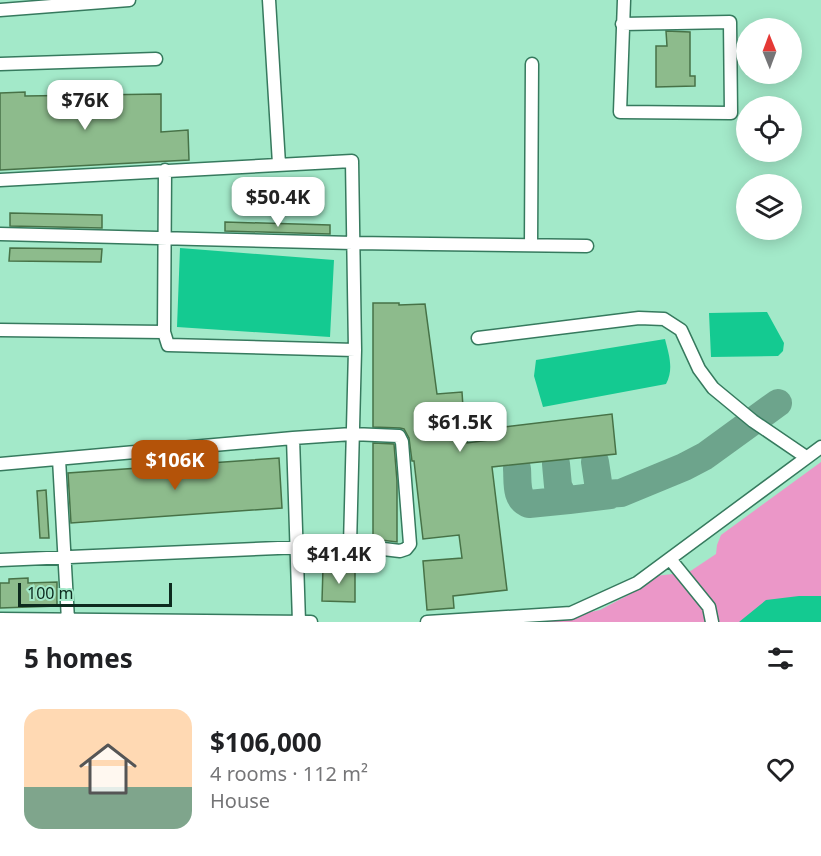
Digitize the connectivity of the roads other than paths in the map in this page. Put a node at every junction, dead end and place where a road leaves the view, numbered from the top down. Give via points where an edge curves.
1 (129, 0) edge
2 (269, 0) edge
3 (624, 0) edge
4 (27, 4) edge
5 (0, 10) edge
6 (622, 24) junction
7 (156, 59) dead end
8 (0, 64) edge
9 (532, 64) dead end
10 (279, 164) junction
11 (165, 170) junction
12 (0, 180) edge
13 (0, 234) edge
14 (166, 238) junction
15 (352, 243) junction
16 (531, 245) junction
17 (587, 246) dead end
18 (0, 330) edge
19 (164, 332) junction
20 (478, 338) dead end
21 (355, 350) junction
22 (352, 434) junction
23 (293, 438) junction
24 (821, 447) edge
25 (806, 458) junction
26 (59, 459) junction
27 (0, 464) edge
28 (350, 545) junction
29 (297, 547) junction
30 (65, 557) junction
31 (670, 559) junction
32 (0, 560) edge
33 (0, 619) edge
34 (68, 620) junction
35 (299, 622) edge
36 (311, 622) edge
37 (427, 622) edge
38 (712, 622) edge

1 - 4 street
2 - 10 street
3 - 6 street
4 - 5 street
6 - 6 street via 620,112 731,113 730,22
7 - 8 street
9 - 16 street
10 - 11 street
10 - 15 street via 352,161
11 - 12 street
11 - 14 street
13 - 14 street
14 - 15 street
14 - 19 street
15 - 16 street
15 - 21 street
16 - 17 street
18 - 19 street
19 - 21 street via 168,345
20 - 25 street via 639,318 664,319 681,330 699,369 713,388 753,422
21 - 22 street
22 - 23 street
22 - 28 street
22 - 28 street via 401,438 410,544 400,551
23 - 26 street
23 - 29 street
24 - 25 street
25 - 31 street
26 - 27 street
26 - 30 street
28 - 29 street
29 - 30 street
29 - 35 street
30 - 32 street
30 - 34 street
31 - 37 street via 637,583 571,613
31 - 38 street via 709,607
33 - 34 street
34 - 35 street
35 - 36 street

